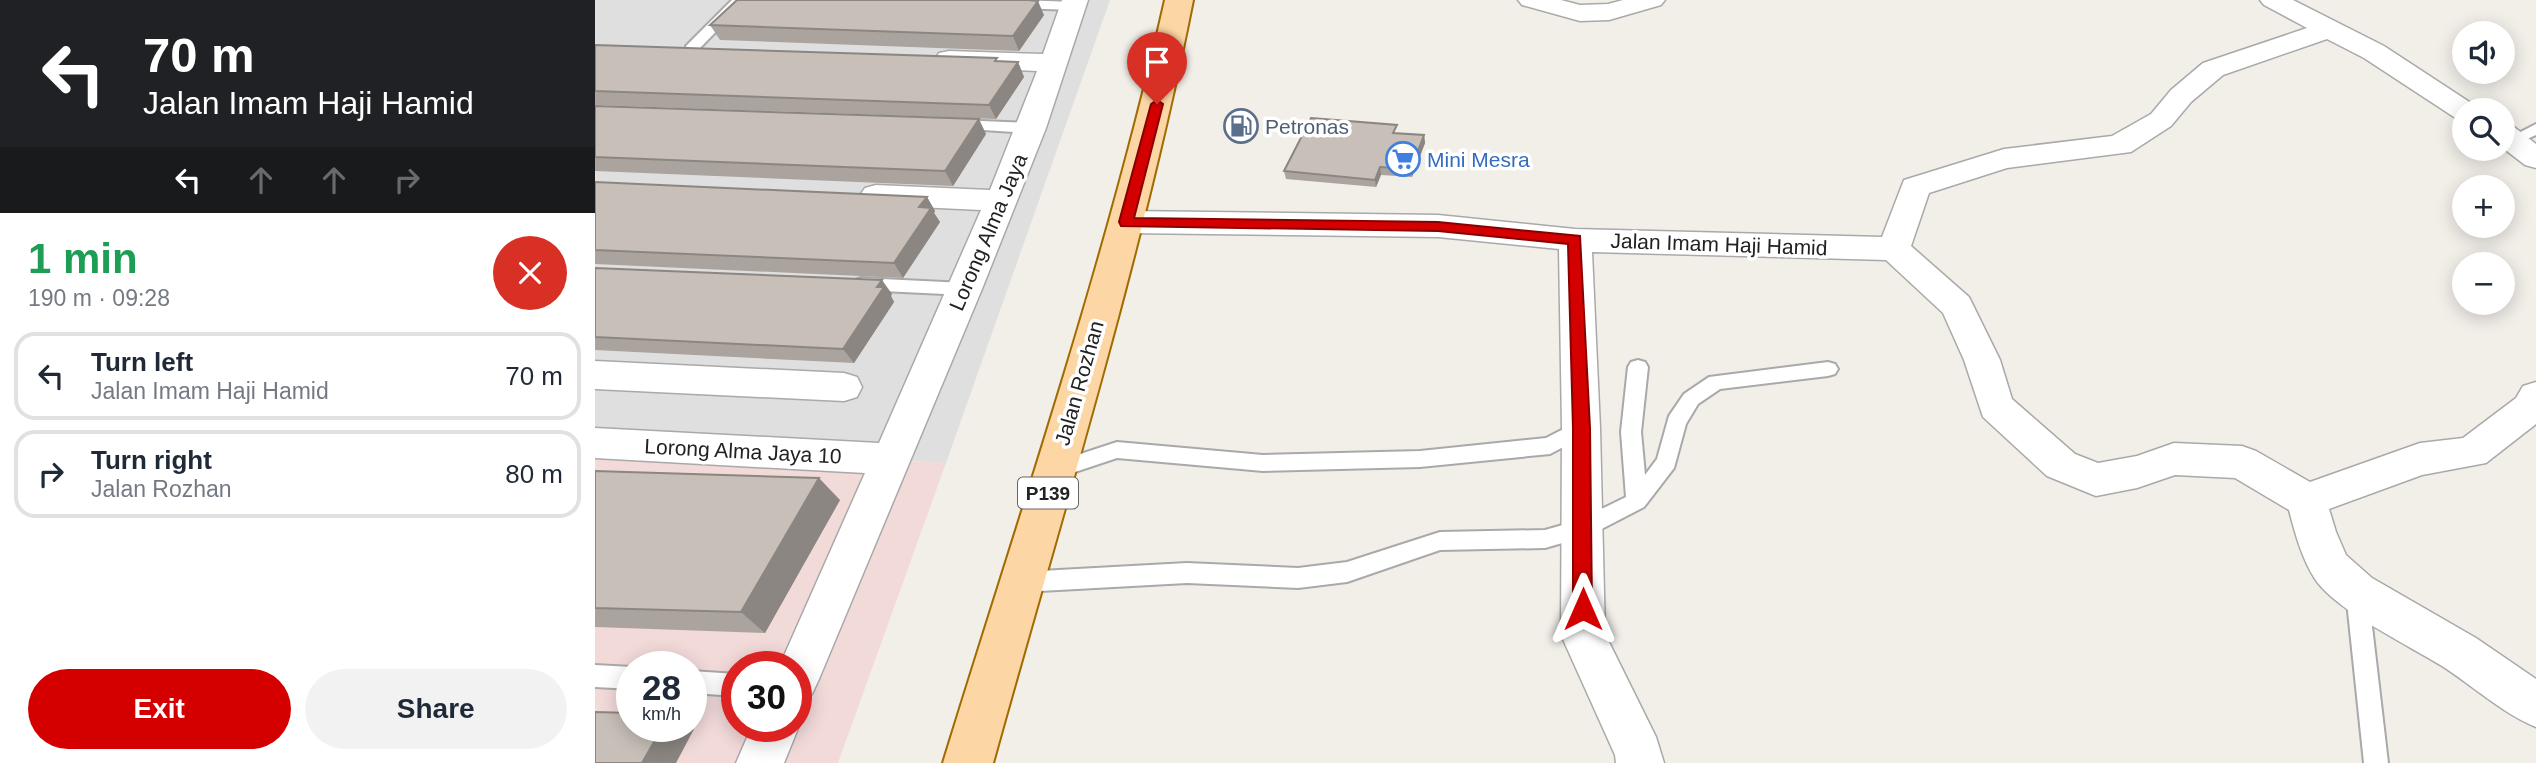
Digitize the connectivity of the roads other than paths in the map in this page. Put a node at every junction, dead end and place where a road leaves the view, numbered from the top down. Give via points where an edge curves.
1 (740, 0) edge
2 (1179, 0) edge
3 (1531, 0) edge
4 (1652, 0) edge
5 (2273, 0) edge
6 (1075, 3) edge
7 (1005, 4) edge
8 (2329, 29) junction
9 (677, 48) joint
10 (733, 50) edge
11 (928, 58) edge
12 (1053, 63) junction
13 (2452, 103) edge
14 (936, 124) edge
15 (1031, 128) junction
16 (852, 194) edge
17 (1001, 201) junction
18 (1126, 222) junction
19 (1575, 240) junction
20 (1894, 249) junction
21 (842, 284) edge
22 (965, 289) junction
23 (1639, 366) dead end
24 (1828, 369) dead end
25 (595, 374) edge
26 (844, 387) dead end
27 (2536, 396) edge
28 (1581, 428) junction
29 (595, 443) edge
30 (890, 459) junction
31 (1054, 471) junction
32 (2307, 500) junction
33 (1637, 501) junction
34 (1582, 530) junction
35 (1022, 582) junction
36 (2357, 591) junction
37 (808, 651) edge
38 (595, 676) edge
39 (616, 677) edge
40 (2536, 705) edge
41 (769, 742) edge
42 (760, 763) edge
43 (968, 763) edge
44 (1640, 763) edge
45 (2376, 763) edge

1 - 9 lane
2 - 18 main road, Jalan Rozhan / P139
3 - 4 street via 1580,13 1609,12
5 - 8 street
6 - 7 lane
6 - 12 street, Lorong Alma Jaya
8 - 13 street via 2374,52
8 - 20 street via 2213,69 2161,120 2120,145 2004,159 1915,187
9 - 10 street
11 - 12 street
12 - 15 street, Lorong Alma Jaya
14 - 15 lane
15 - 17 street, Lorong Alma Jaya
16 - 17 street
17 - 22 street, Lorong Alma Jaya
18 - 19 street, Jalan Imam Haji Hamid via 1438,226
18 - 31 main road, Jalan Rozhan / P139
19 - 20 street, Jalan Imam Haji Hamid
19 - 28 street
20 - 32 street via 1957,306 1982,359 1996,407 2061,465 2096,480 2174,458 2242,462
21 - 22 lane
22 - 30 street, Lorong Alma Jaya
23 - 33 lane via 1632,432
24 - 33 lane via 1716,382 1691,400 1676,422 1667,462
25 - 26 street
27 - 32 street via 2530,408 2472,452 2420,459
28 - 31 lane via 1550,446 1420,459 1263,463 1117,450
28 - 34 street
29 - 30 street, Lorong Alma Jaya 10
30 - 37 street
31 - 35 main road, Jalan Rozhan / P139
32 - 36 street via 2331,568
33 - 34 lane
34 - 35 lane via 1545,540 1440,541 1347,572 1298,578 1187,573
34 - 44 street via 1583,635
35 - 43 main road, Jalan Rozhan / P139
36 - 40 street
36 - 45 lane
38 - 39 lane
41 - 42 street

